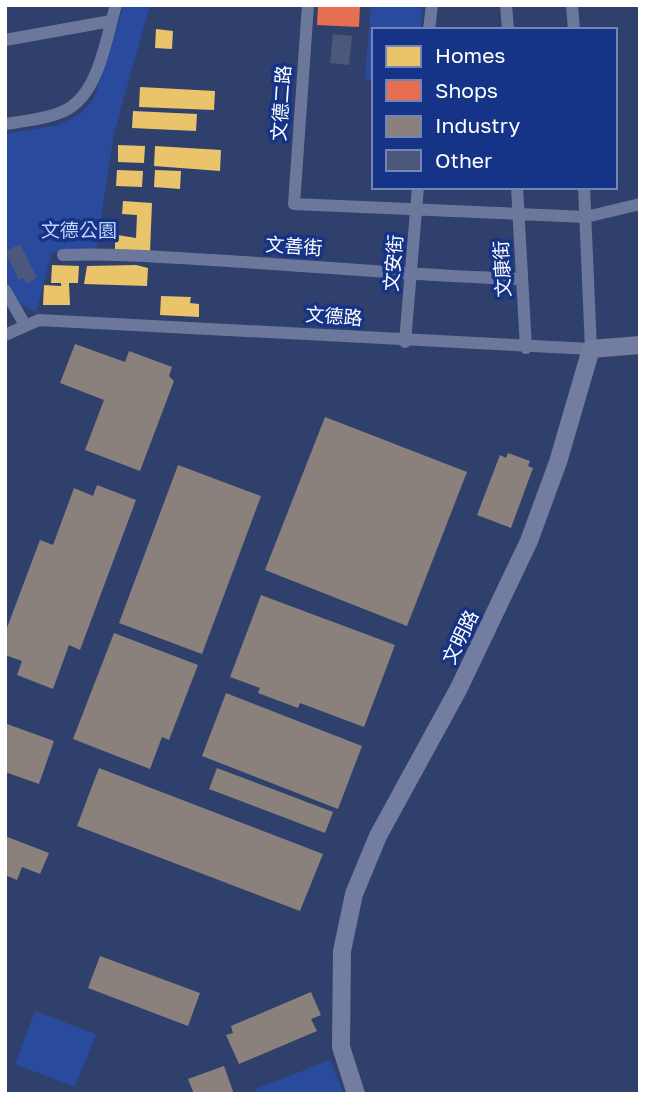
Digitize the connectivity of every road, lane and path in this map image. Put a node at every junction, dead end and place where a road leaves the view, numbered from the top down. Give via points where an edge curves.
1 (117, 5) edge
2 (308, 5) edge
3 (432, 5) edge
4 (506, 5) edge
5 (572, 5) edge
6 (111, 21) junction
7 (429, 28) edge
8 (508, 28) edge
9 (574, 28) edge
10 (5, 40) edge
11 (5, 124) edge
12 (418, 189) edge
13 (517, 189) edge
14 (584, 189) edge
15 (640, 204) edge
16 (416, 209) junction
17 (518, 213) junction
18 (586, 218) junction
19 (63, 255) dead end
20 (411, 276) junction
21 (522, 279) junction
22 (5, 290) edge
23 (25, 325) junction
24 (5, 335) edge
25 (405, 342) junction
26 (640, 345) edge
27 (526, 348) junction
28 (591, 349) junction
29 (356, 1094) edge

1 - 6 street
2 - 16 street, 文德二路 via 294,204
3 - 7 street
4 - 8 street
5 - 9 street
6 - 10 street
6 - 11 street via 89,87 80,100 52,116
12 - 16 street, 文安街
13 - 17 street, 文康街
14 - 18 street, 文明路
15 - 18 street
16 - 17 street
16 - 20 street, 文安街
17 - 18 street
17 - 21 street, 文康街
18 - 28 street, 文明路
19 - 20 street, 文善街 via 283,264
20 - 21 street, 文善街
20 - 25 street, 文安街
21 - 27 street, 文康街
22 - 23 street
23 - 24 street
23 - 25 street, 文德路 via 52,321
25 - 27 street, 文德路
26 - 28 street, 文德路
27 - 28 street, 文德路
28 - 29 street, 文明路 via 529,541 459,688 378,836 354,894 342,951 341,1047

